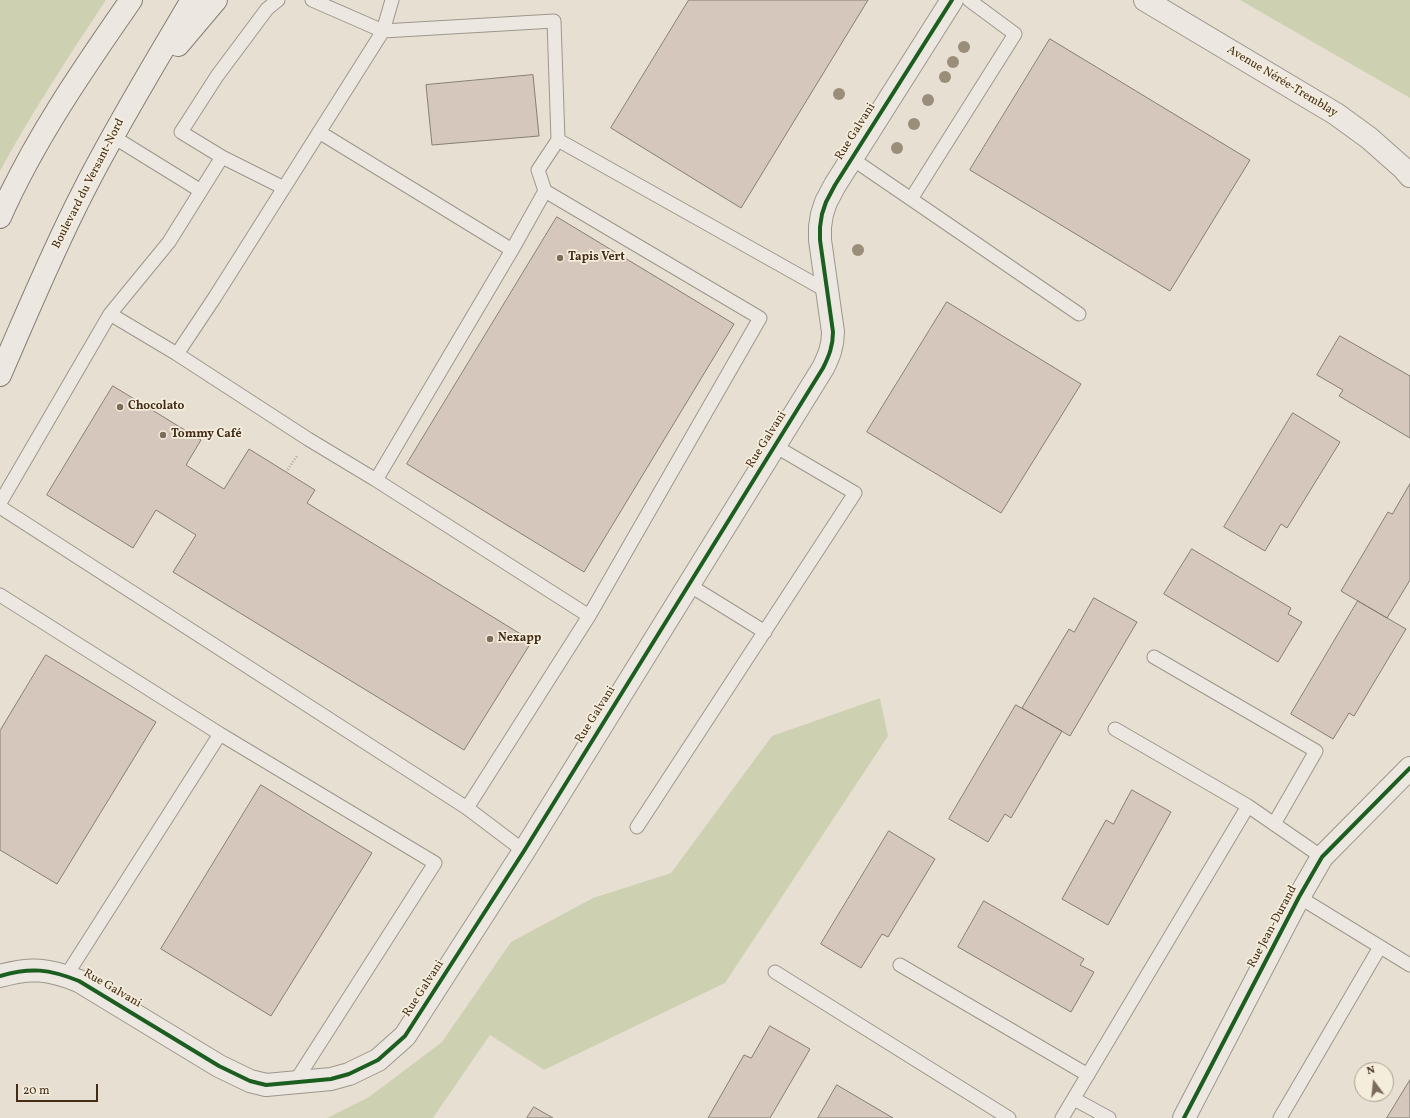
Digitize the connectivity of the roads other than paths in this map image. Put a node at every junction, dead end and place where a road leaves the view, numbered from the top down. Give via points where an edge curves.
1 (131, 0) edge
2 (192, 0) edge
3 (216, 0) edge
4 (278, 0) edge
5 (312, 0) edge
6 (392, 0) edge
7 (952, 0) edge
8 (969, 0) edge
9 (1145, 0) edge
10 (383, 31) junction
11 (140, 89) junction
12 (319, 132) junction
13 (112, 136) junction
14 (558, 140) junction
15 (222, 157) junction
16 (851, 158) junction
17 (1410, 176) edge
18 (284, 188) junction
19 (201, 191) junction
20 (545, 191) junction
21 (910, 199) junction
22 (0, 217) edge
23 (512, 250) junction
24 (827, 291) junction
25 (110, 314) junction
26 (1079, 314) dead end
27 (177, 354) junction
28 (0, 375) edge
29 (775, 446) junction
30 (376, 480) junction
31 (0, 503) edge
32 (0, 507) edge
33 (689, 585) junction
34 (0, 595) edge
35 (589, 616) junction
36 (764, 632) junction
37 (1154, 657) dead end
38 (1115, 729) dead end
39 (220, 734) junction
40 (1410, 768) edge
41 (1248, 806) junction
42 (467, 808) junction
43 (1274, 824) junction
44 (637, 827) dead end
45 (524, 850) junction
46 (1322, 858) junction
47 (1299, 897) junction
48 (1380, 947) junction
49 (900, 965) dead end
50 (1410, 966) edge
51 (775, 972) dead end
52 (0, 976) edge
53 (66, 976) junction
54 (1088, 1075) junction
55 (295, 1082) junction
56 (1074, 1099) junction
57 (1009, 1118) edge
58 (1062, 1118) edge
59 (1109, 1118) edge
60 (1184, 1118) edge
61 (1280, 1118) edge

1 - 22 street via 46,130
2 - 11 street, Boulevard du Versant-Nord
3 - 11 street
4 - 15 lane via 267,9 217,76 181,132
5 - 10 lane
6 - 10 lane
7 - 16 street, Rue Galvani
8 - 21 lane via 1015,34
9 - 17 street, Avenue Nérée-Tremblay via 1336,114 1369,138
10 - 12 lane
10 - 14 lane via 554,21
11 - 13 street, Boulevard du Versant-Nord
12 - 18 lane
12 - 23 lane
13 - 19 lane
13 - 28 street, Boulevard du Versant-Nord via 59,240
14 - 20 lane via 538,170
14 - 24 lane
15 - 18 lane
15 - 19 lane
16 - 21 lane
16 - 24 street, Rue Galvani via 822,214 820,240
18 - 27 lane
19 - 25 lane via 169,242
20 - 23 lane
20 - 35 lane via 760,318
21 - 26 lane
23 - 30 lane
24 - 29 street, Rue Galvani via 833,332 829,355
25 - 27 lane
25 - 31 lane
27 - 30 lane
29 - 33 street, Rue Galvani
29 - 36 lane via 855,493
30 - 35 lane
32 - 42 lane
33 - 36 lane
33 - 45 street, Rue Galvani
34 - 39 lane
35 - 42 lane
36 - 44 lane
37 - 43 lane via 1316,751
38 - 41 lane
39 - 53 lane
39 - 55 lane via 435,863
40 - 46 street, Rue Jean-Durand
41 - 43 lane
41 - 54 lane
42 - 45 lane
43 - 46 lane
45 - 55 street, Rue Galvani via 405,1036 394,1048 378,1060 349,1074 331,1079
46 - 47 street, Rue Jean-Durand
47 - 48 lane
47 - 60 street, Rue Jean-Durand
48 - 50 lane
48 - 61 lane
49 - 54 lane
51 - 57 lane
52 - 53 street, Rue Galvani via 30,970
53 - 55 street, Rue Galvani via 94,989 232,1073 266,1085
54 - 56 lane
56 - 58 lane
56 - 59 lane

